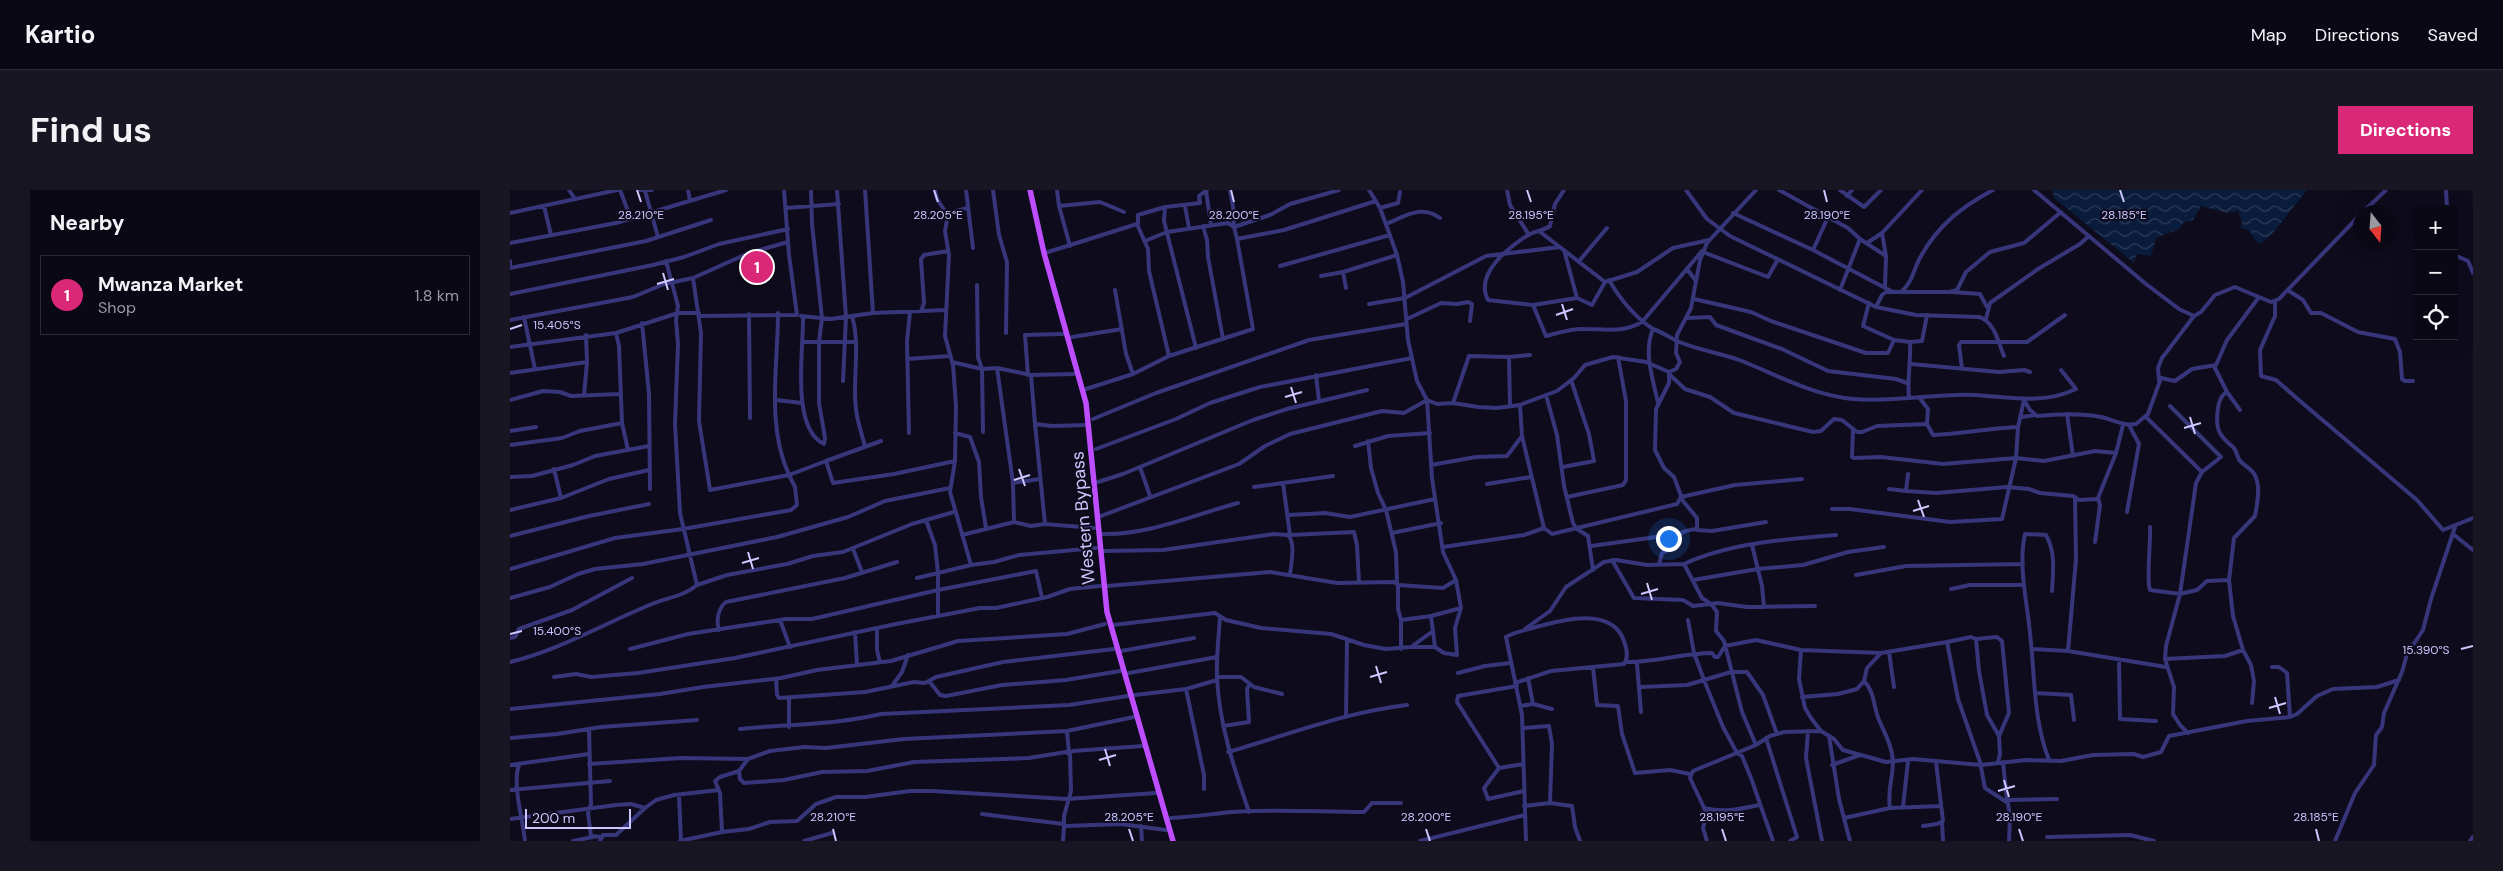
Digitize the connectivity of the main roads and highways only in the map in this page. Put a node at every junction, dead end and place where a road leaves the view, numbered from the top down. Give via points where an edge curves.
1 (1030, 190) edge
2 (1173, 841) edge

1 - 2 main road, Western Bypass via 1086,403 1107,612

